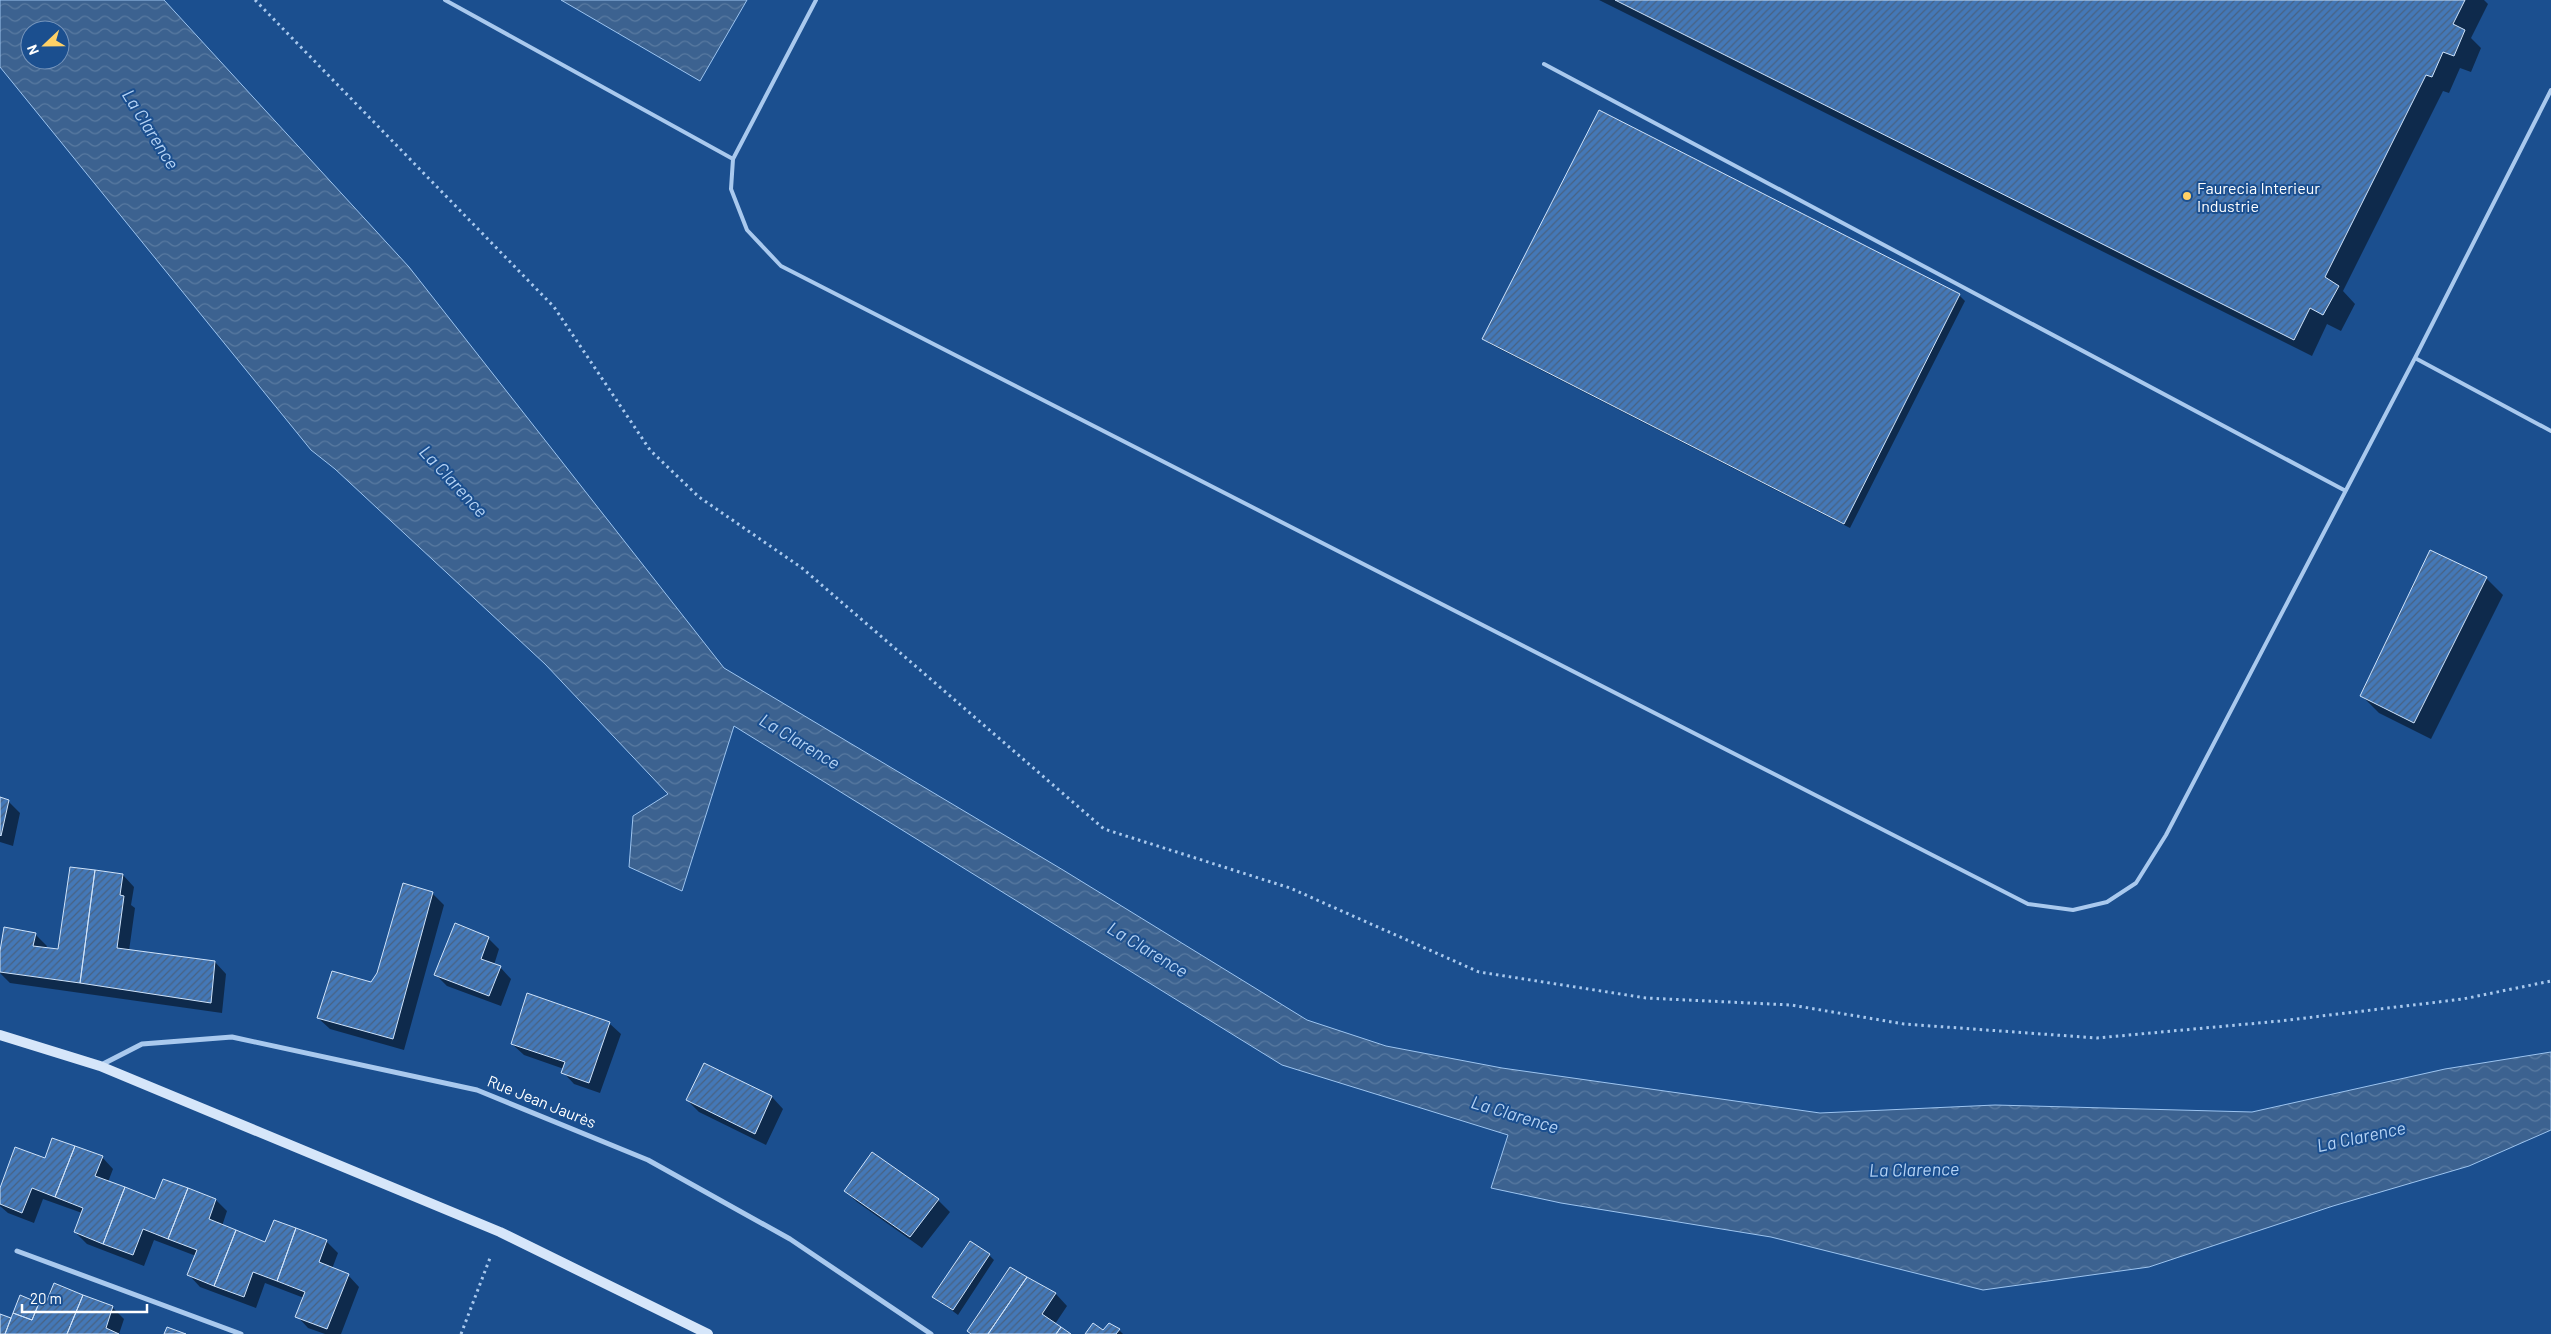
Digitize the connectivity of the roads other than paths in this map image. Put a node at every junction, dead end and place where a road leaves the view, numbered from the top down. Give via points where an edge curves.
1 (445, 0) edge
2 (816, 0) edge
3 (1544, 64) dead end
4 (2551, 90) edge
5 (733, 159) junction
6 (2415, 358) junction
7 (2551, 430) edge
8 (2344, 490) junction
9 (0, 1034) edge
10 (100, 1066) junction
11 (17, 1251) dead end
12 (241, 1334) edge
13 (708, 1334) edge
14 (932, 1334) edge

1 - 5 lane
2 - 5 lane
3 - 8 lane
4 - 6 lane
5 - 8 lane via 731,188 747,230 781,266 2028,904 2073,910 2107,902 2136,883 2166,836
6 - 7 lane
6 - 8 lane
9 - 10 main road
10 - 13 main road via 500,1232
10 - 14 street, Rue Jean Jaurès via 142,1044 232,1037 477,1090 648,1160 790,1239
11 - 12 street

